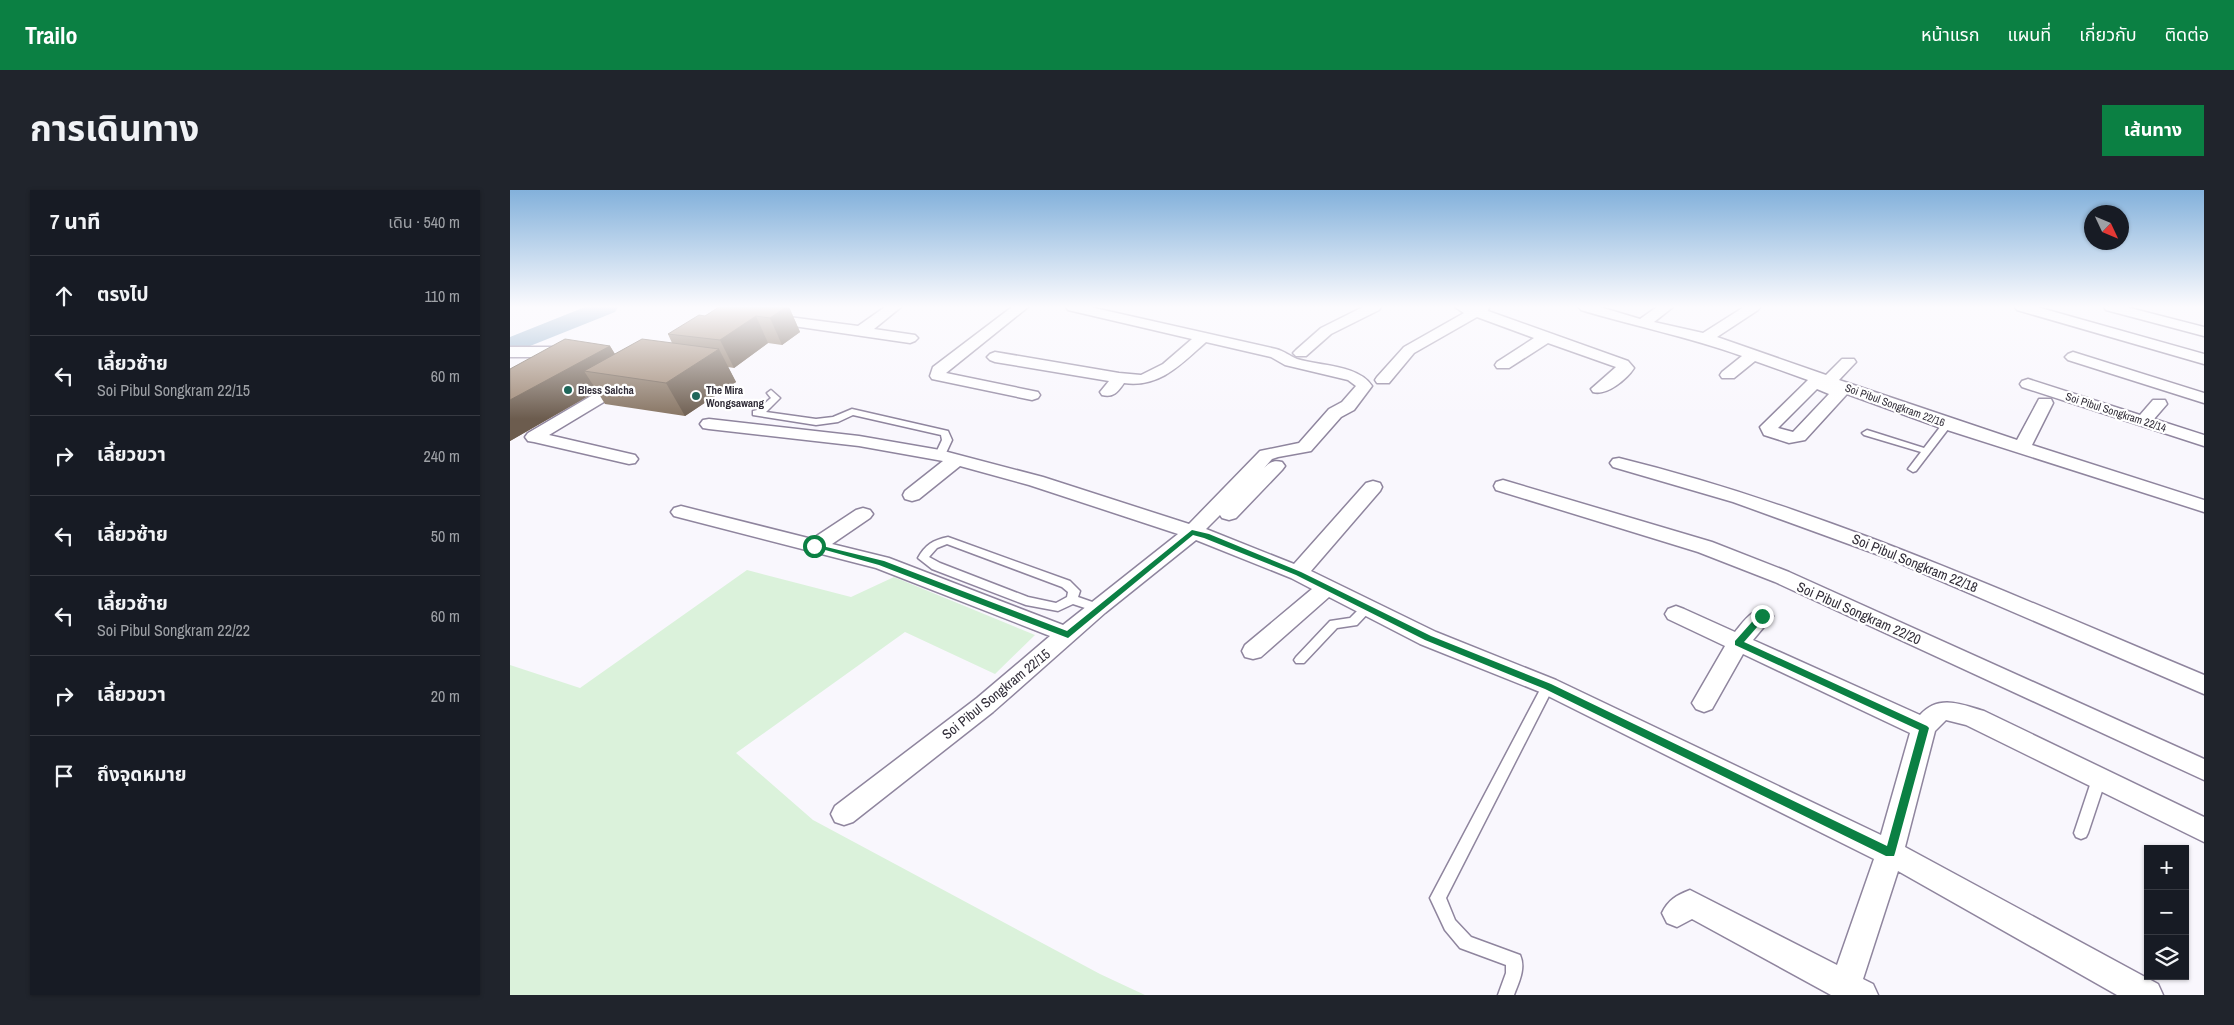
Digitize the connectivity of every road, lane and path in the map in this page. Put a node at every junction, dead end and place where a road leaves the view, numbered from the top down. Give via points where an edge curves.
1 (972, 345) edge
2 (1194, 345) edge
3 (1235, 345) edge
4 (1310, 345) edge
5 (1417, 345) edge
6 (1534, 345) edge
7 (1567, 345) edge
8 (1724, 345) edge
9 (2153, 345) edge
10 (510, 352) edge
11 (565, 352) junction
12 (1301, 352) dead end
13 (582, 354) edge
14 (1753, 355) junction
15 (995, 357) dead end
16 (2072, 357) dead end
17 (2204, 359) edge
18 (1848, 362) dead end
19 (542, 365) edge
20 (1503, 365) dead end
21 (639, 374) edge
22 (1728, 375) dead end
23 (1383, 380) dead end
24 (1820, 381) junction
25 (2028, 384) dead end
26 (2089, 385) dead end
27 (1599, 389) dead end
28 (771, 393) dead end
29 (1032, 395) dead end
30 (2204, 398) edge
31 (2076, 400) junction
32 (2045, 404) dead end
33 (2159, 404) dead end
34 (1791, 405) junction
35 (1819, 415) junction
36 (2143, 421) junction
37 (709, 424) dead end
38 (1947, 424) junction
39 (1867, 433) dead end
40 (2204, 441) edge
41 (2022, 447) junction
42 (1926, 451) junction
43 (948, 458) junction
44 (629, 459) dead end
45 (1619, 463) dead end
46 (1276, 466) dead end
47 (1913, 469) dead end
48 (1503, 486) dead end
49 (1373, 487) dead end
50 (912, 495) dead end
51 (2204, 506) edge
52 (681, 512) dead end
53 (863, 514) dead end
54 (1199, 534) junction
55 (814, 546) junction
56 (1298, 573) junction
57 (1327, 586) junction
58 (1072, 599) junction
59 (1368, 607) junction
60 (1097, 608) junction
61 (1676, 614) dead end
62 (1762, 616) dead end
63 (1068, 635) junction
64 (1738, 643) junction
65 (1253, 651) dead end
66 (1300, 660) dead end
67 (2204, 685) edge
68 (1548, 686) junction
69 (1704, 703) dead end
70 (1924, 728) junction
71 (2204, 770) edge
72 (2099, 779) junction
73 (844, 814) dead end
74 (2204, 830) edge
75 (2081, 833) dead end
76 (1890, 853) junction
77 (1677, 914) dead end
78 (1853, 991) edge
79 (1506, 995) edge
80 (2147, 995) edge

1 - 29 street via 939,370 938,376
2 - 15 street via 1145,379 1111,384
3 - 54 street via 1354,378 1364,386 1348,406 1335,413 1306,448 1266,455
4 - 12 street
5 - 23 street
6 - 20 street
7 - 27 street via 1626,368
8 - 14 street, Soi Pibul Songkram 22/16
9 - 17 street
10 - 11 street
11 - 13 street
11 - 19 street
14 - 22 street
14 - 24 street, Soi Pibul Songkram 22/16
16 - 30 street
18 - 24 street
21 - 44 street via 534,437
24 - 34 street
24 - 35 street via 1840,393
24 - 38 street, Soi Pibul Songkram 22/16
25 - 31 street, Soi Pibul Songkram 22/14
26 - 31 street
28 - 43 lane via 776,398 758,413 816,422 834,420 852,412 900,422 945,433
31 - 36 street, Soi Pibul Songkram 22/14
32 - 41 street
33 - 36 street
34 - 35 street
34 - 35 street via 1769,427 1770,431 1789,438 1799,436
36 - 40 street, Soi Pibul Songkram 22/14
37 - 43 street via 859,441
38 - 41 street, Soi Pibul Songkram 22/16
38 - 42 lane
39 - 42 lane
41 - 51 street, Soi Pibul Songkram 22/16
42 - 47 lane
43 - 50 street
43 - 54 street via 1036,481
45 - 67 street, Soi Pibul Songkram 22/18 via 1740,498 1897,554
46 - 54 street
48 - 71 street, Soi Pibul Songkram 22/20 via 1705,547 1782,577
49 - 56 street
52 - 55 street
53 - 55 street
54 - 56 street
54 - 60 street, Soi Pibul Songkram 22/15
55 - 63 street via 882,563
56 - 57 street
57 - 59 street
57 - 65 street
58 - 58 lane via 1074,591 1066,584 948,540 928,548 923,558 1026,600 1058,607
58 - 60 lane
59 - 66 lane via 1352,622 1334,624
59 - 68 street via 1428,638
60 - 63 street, Soi Pibul Songkram 22/15
61 - 64 street
62 - 64 street
63 - 73 street, Soi Pibul Songkram 22/15 via 985,705
64 - 69 street
64 - 70 street
68 - 76 street
68 - 79 lane via 1438,898 1450,926 1466,943 1514,960 1514,973
70 - 72 street via 1933,715 1942,710 1953,711 1975,718
70 - 76 street
72 - 74 street
72 - 75 lane
76 - 78 street
76 - 80 street
77 - 78 street via 1690,903

